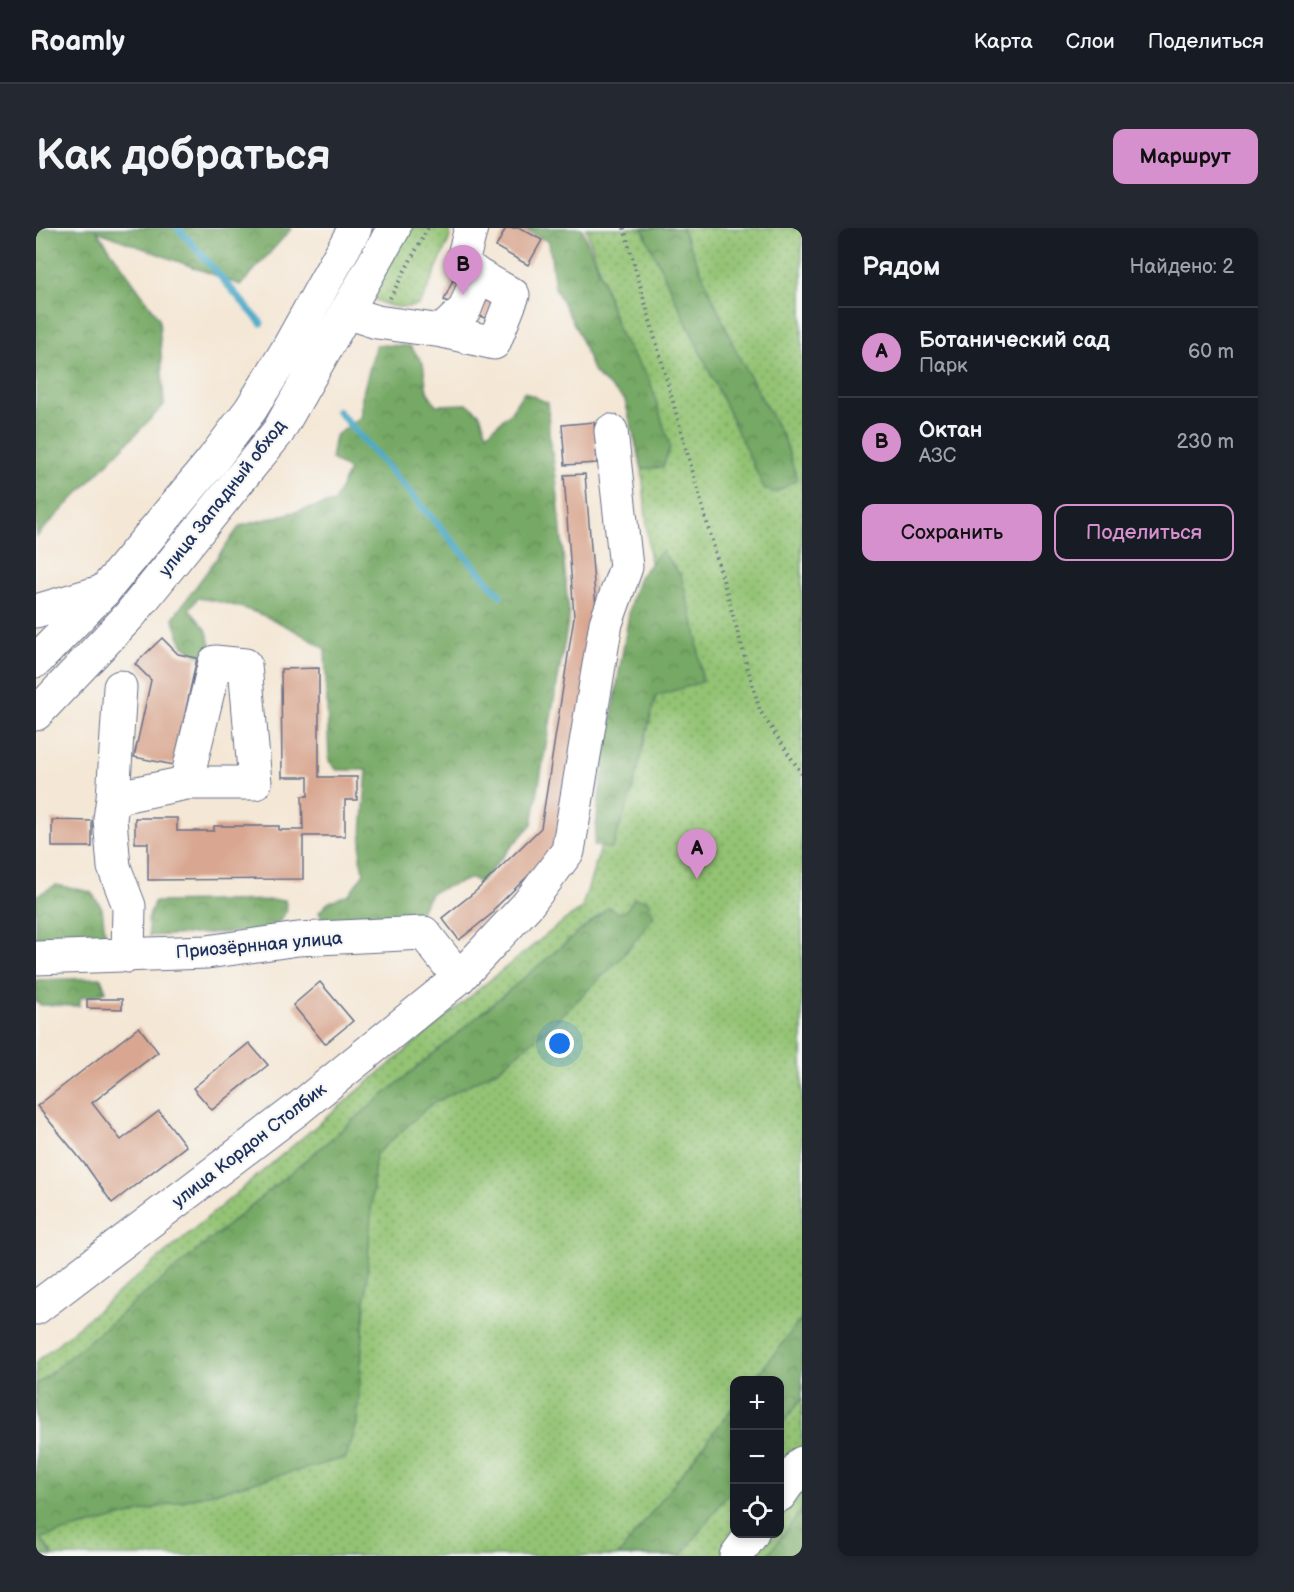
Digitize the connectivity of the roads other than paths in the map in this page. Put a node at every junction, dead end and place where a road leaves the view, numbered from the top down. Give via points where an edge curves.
1 (355, 228) edge
2 (394, 228) edge
3 (471, 228) edge
4 (478, 275) junction
5 (346, 312) junction
6 (442, 331) junction
7 (611, 431) dead end
8 (104, 591) junction
9 (36, 611) edge
10 (36, 661) edge
11 (120, 687) dead end
12 (36, 714) edge
13 (186, 783) dead end
14 (113, 798) junction
15 (128, 956) junction
16 (36, 958) edge
17 (459, 978) junction
18 (36, 1308) edge
19 (802, 1463) edge
20 (784, 1489) edge
21 (749, 1538) edge
22 (736, 1556) edge

1 - 8 main road, улица Западный обход via 251,410
2 - 5 main road, улица Западный обход
3 - 4 main road via 462,263
4 - 6 main road via 465,309
4 - 6 main road via 513,295 494,343
5 - 6 main road via 377,322
5 - 12 main road, улица Западный обход via 278,432 130,615
7 - 17 main road, улица Кордон Столбик via 626,567 606,623 568,852 528,904
8 - 9 main road
8 - 10 main road, улица Западный обход
11 - 14 main road
13 - 14 main road
14 - 15 main road via 110,819 114,867 129,906
15 - 16 main road, Приозёрнная улица
15 - 17 main road, Приозёрнная улица via 207,952 297,939 424,933
17 - 18 main road, улица Кордон Столбик via 299,1108
19 - 20 main road
21 - 22 main road

